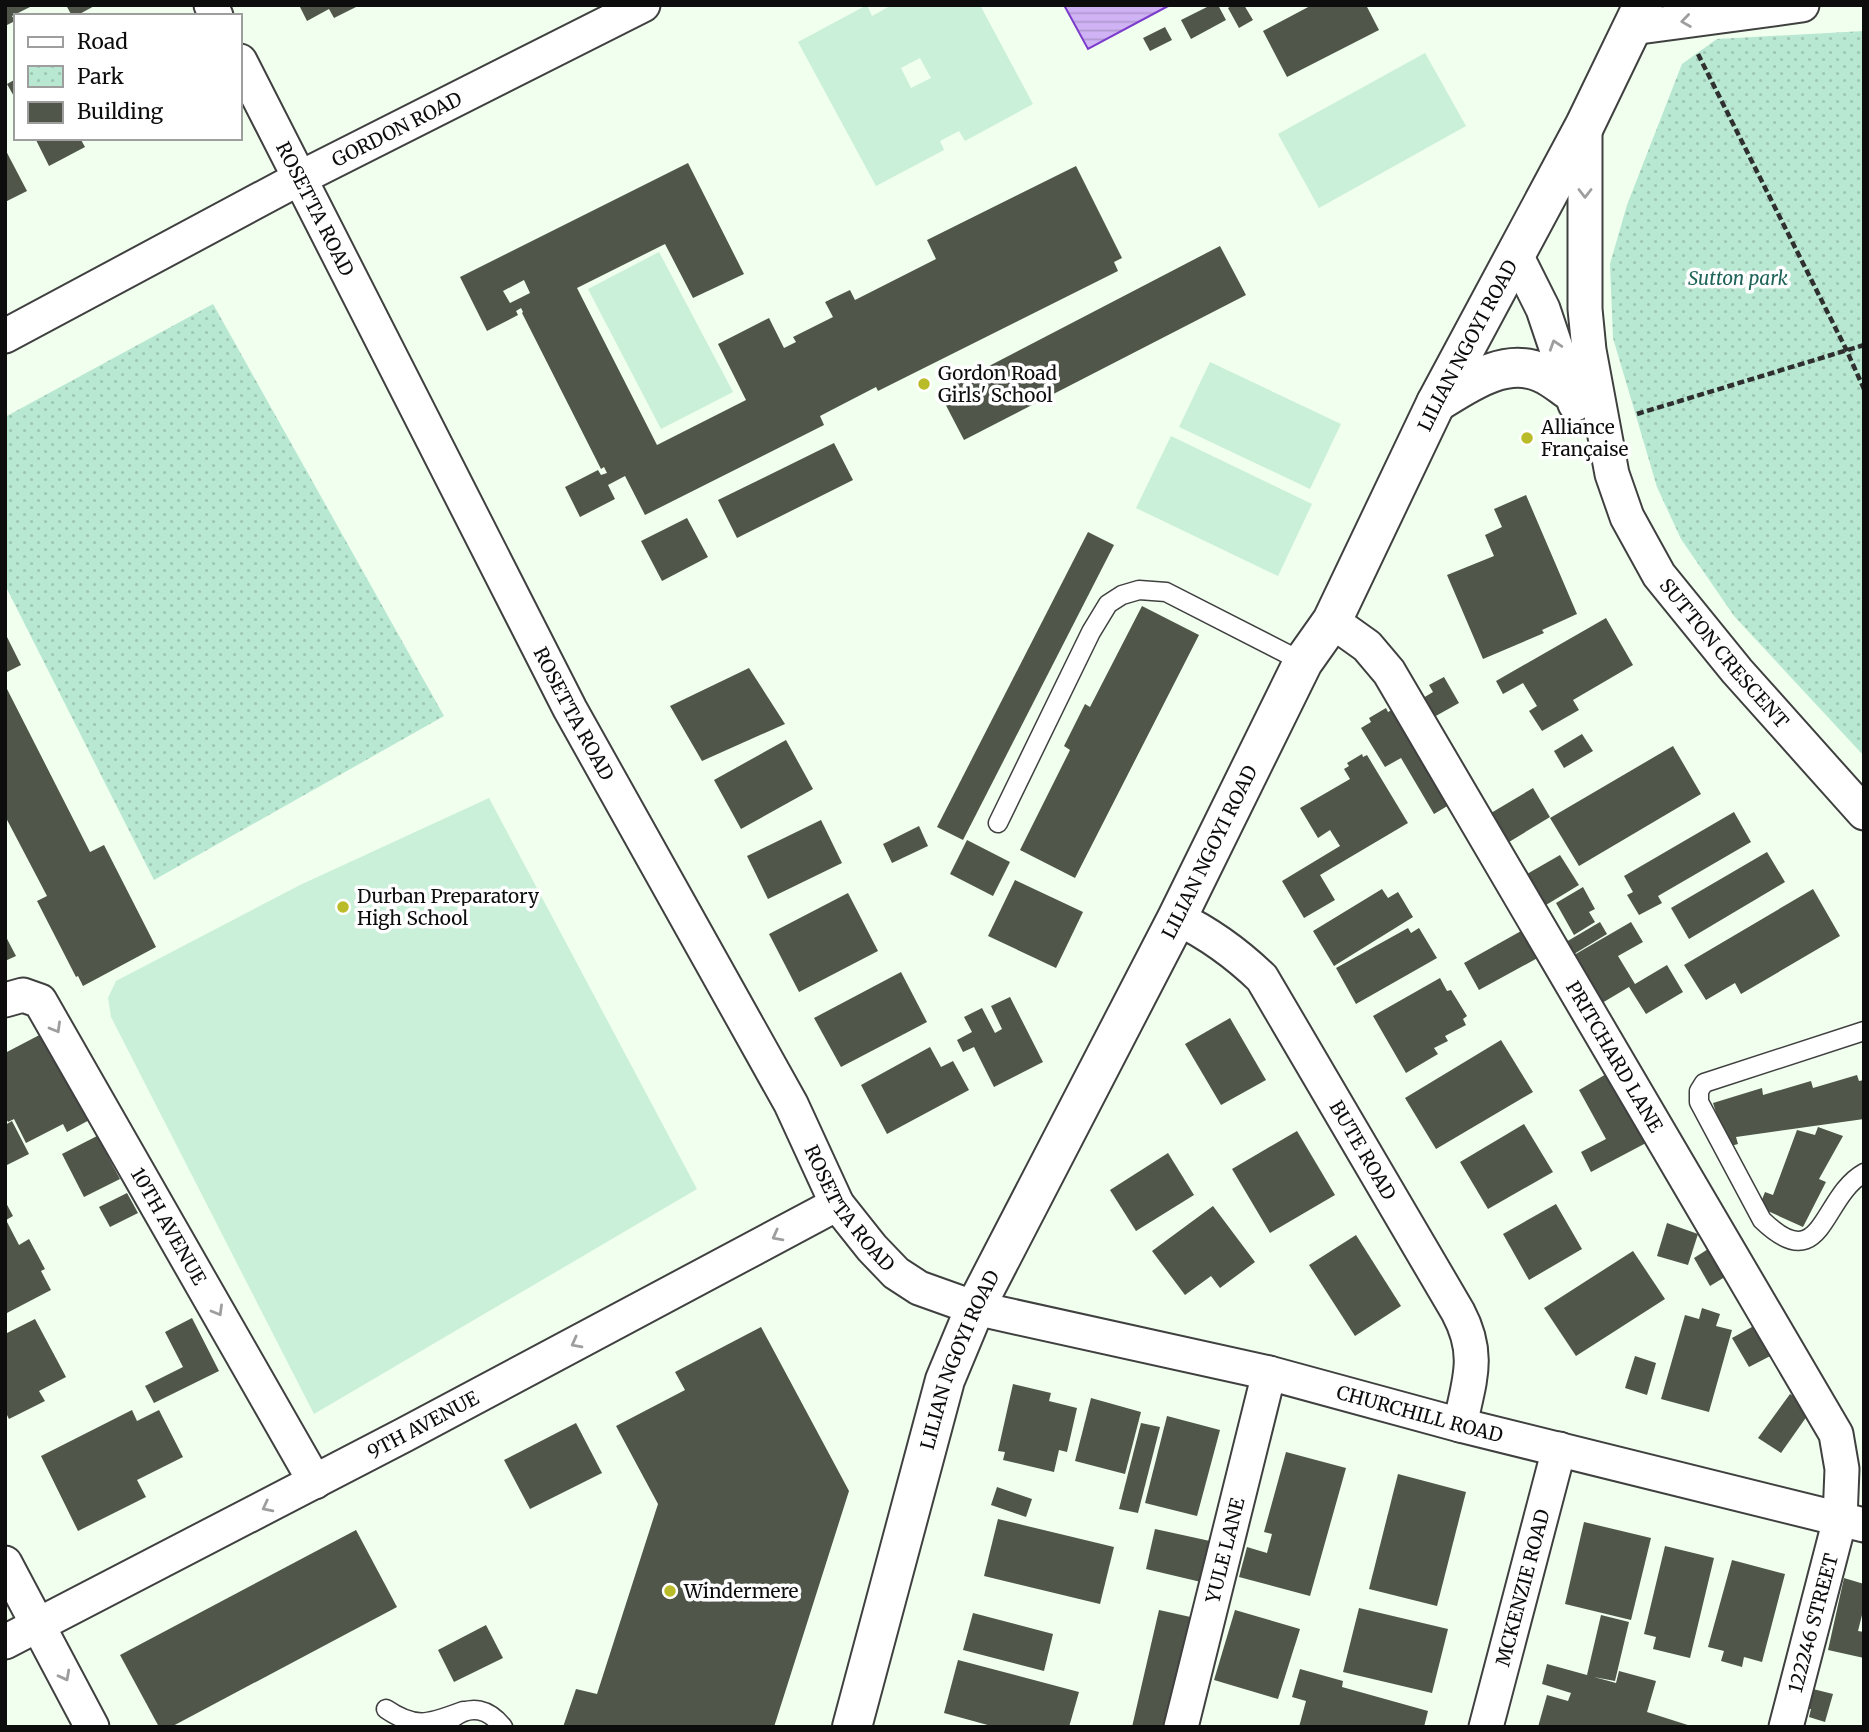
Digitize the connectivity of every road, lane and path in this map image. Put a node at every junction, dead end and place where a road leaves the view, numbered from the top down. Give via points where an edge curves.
1 (643, 5) edge
2 (1802, 5) edge
3 (1638, 17) edge
4 (1682, 21) junction
5 (242, 65) edge
6 (1585, 125) junction
7 (300, 178) junction
8 (1516, 255) junction
9 (5, 336) edge
10 (1864, 345) edge
11 (1846, 349) junction
12 (1864, 389) edge
13 (1570, 391) junction
14 (1437, 403) junction
15 (1602, 424) junction
16 (1612, 474) junction
17 (1332, 621) junction
18 (1303, 662) junction
19 (1864, 813) edge
20 (998, 823) dead end
21 (1177, 918) junction
22 (5, 1000) edge
23 (1864, 1031) edge
24 (1864, 1173) edge
25 (837, 1204) junction
26 (975, 1308) junction
27 (1269, 1373) junction
28 (1460, 1424) junction
29 (1559, 1449) junction
30 (315, 1482) junction
31 (1852, 1522) edge
32 (5, 1563) edge
33 (38, 1625) junction
34 (5, 1642) edge
35 (387, 1709) dead end
36 (463, 1711) junction
37 (92, 1727) edge
38 (448, 1727) edge
39 (503, 1727) edge
40 (852, 1727) edge
41 (1181, 1727) edge
42 (1486, 1727) edge
43 (1786, 1727) edge

1 - 7 street, GORDON ROAD
2 -> 4 street
3 - 4 street
3 - 6 street, LILIAN NGOYI ROAD
4 - 11 path
5 - 7 street, ROSETTA ROAD
6 - 8 street, LILIAN NGOYI ROAD
6 -> 15 street, SUTTON CRESCENT via 1585,309
7 - 9 street, GORDON ROAD
7 - 25 street, ROSETTA ROAD via 570,709 791,1104
13 -> 8 street, SUTTON CRESCENT via 1543,309
8 - 14 street, LILIAN NGOYI ROAD
10 - 11 path
11 - 12 path
11 - 15 path
13 - 14 street via 1543,373 1508,368 1485,375
13 - 16 street, SUTTON CRESCENT
14 - 17 street, LILIAN NGOYI ROAD
15 - 16 street, SUTTON CRESCENT
16 - 19 street, SUTTON CRESCENT via 1627,517 1659,575 1737,671
17 - 18 street, LILIAN NGOYI ROAD
17 - 31 street, PRITCHARD LANE via 1367,646 1389,672 1836,1434
18 - 20 lane via 1166,592 1139,590 1122,595 1108,604 1091,632
18 - 21 street, LILIAN NGOYI ROAD
21 - 26 street, LILIAN NGOYI ROAD
21 - 28 street, BUTE ROAD via 1234,951 1262,978 1458,1312 1473,1362
22 -> 30 street, 10TH AVENUE via 23,995 40,1001
23 - 24 lane via 1704,1083 1699,1091 1699,1102 1762,1220 1790,1241 1814,1237 1845,1188
25 - 26 street, ROSETTA ROAD via 897,1273 919,1288
25 -> 30 street, 9TH AVENUE
26 - 27 street, CHURCHILL ROAD
26 - 40 street, LILIAN NGOYI ROAD via 944,1380
27 - 28 street, CHURCHILL ROAD
27 - 41 street, YULE LANE
28 - 29 street, CHURCHILL ROAD
29 - 31 street, CHURCHILL ROAD
29 - 42 street, MCKENZIE ROAD
30 -> 33 street, 9TH AVENUE
31 - 43 street, 122246 STREET
32 - 33 street
33 - 34 street, 9TH AVENUE
33 -> 37 street
35 - 36 lane via 404,1721 421,1723
36 - 38 lane
36 - 39 lane via 489,1714

